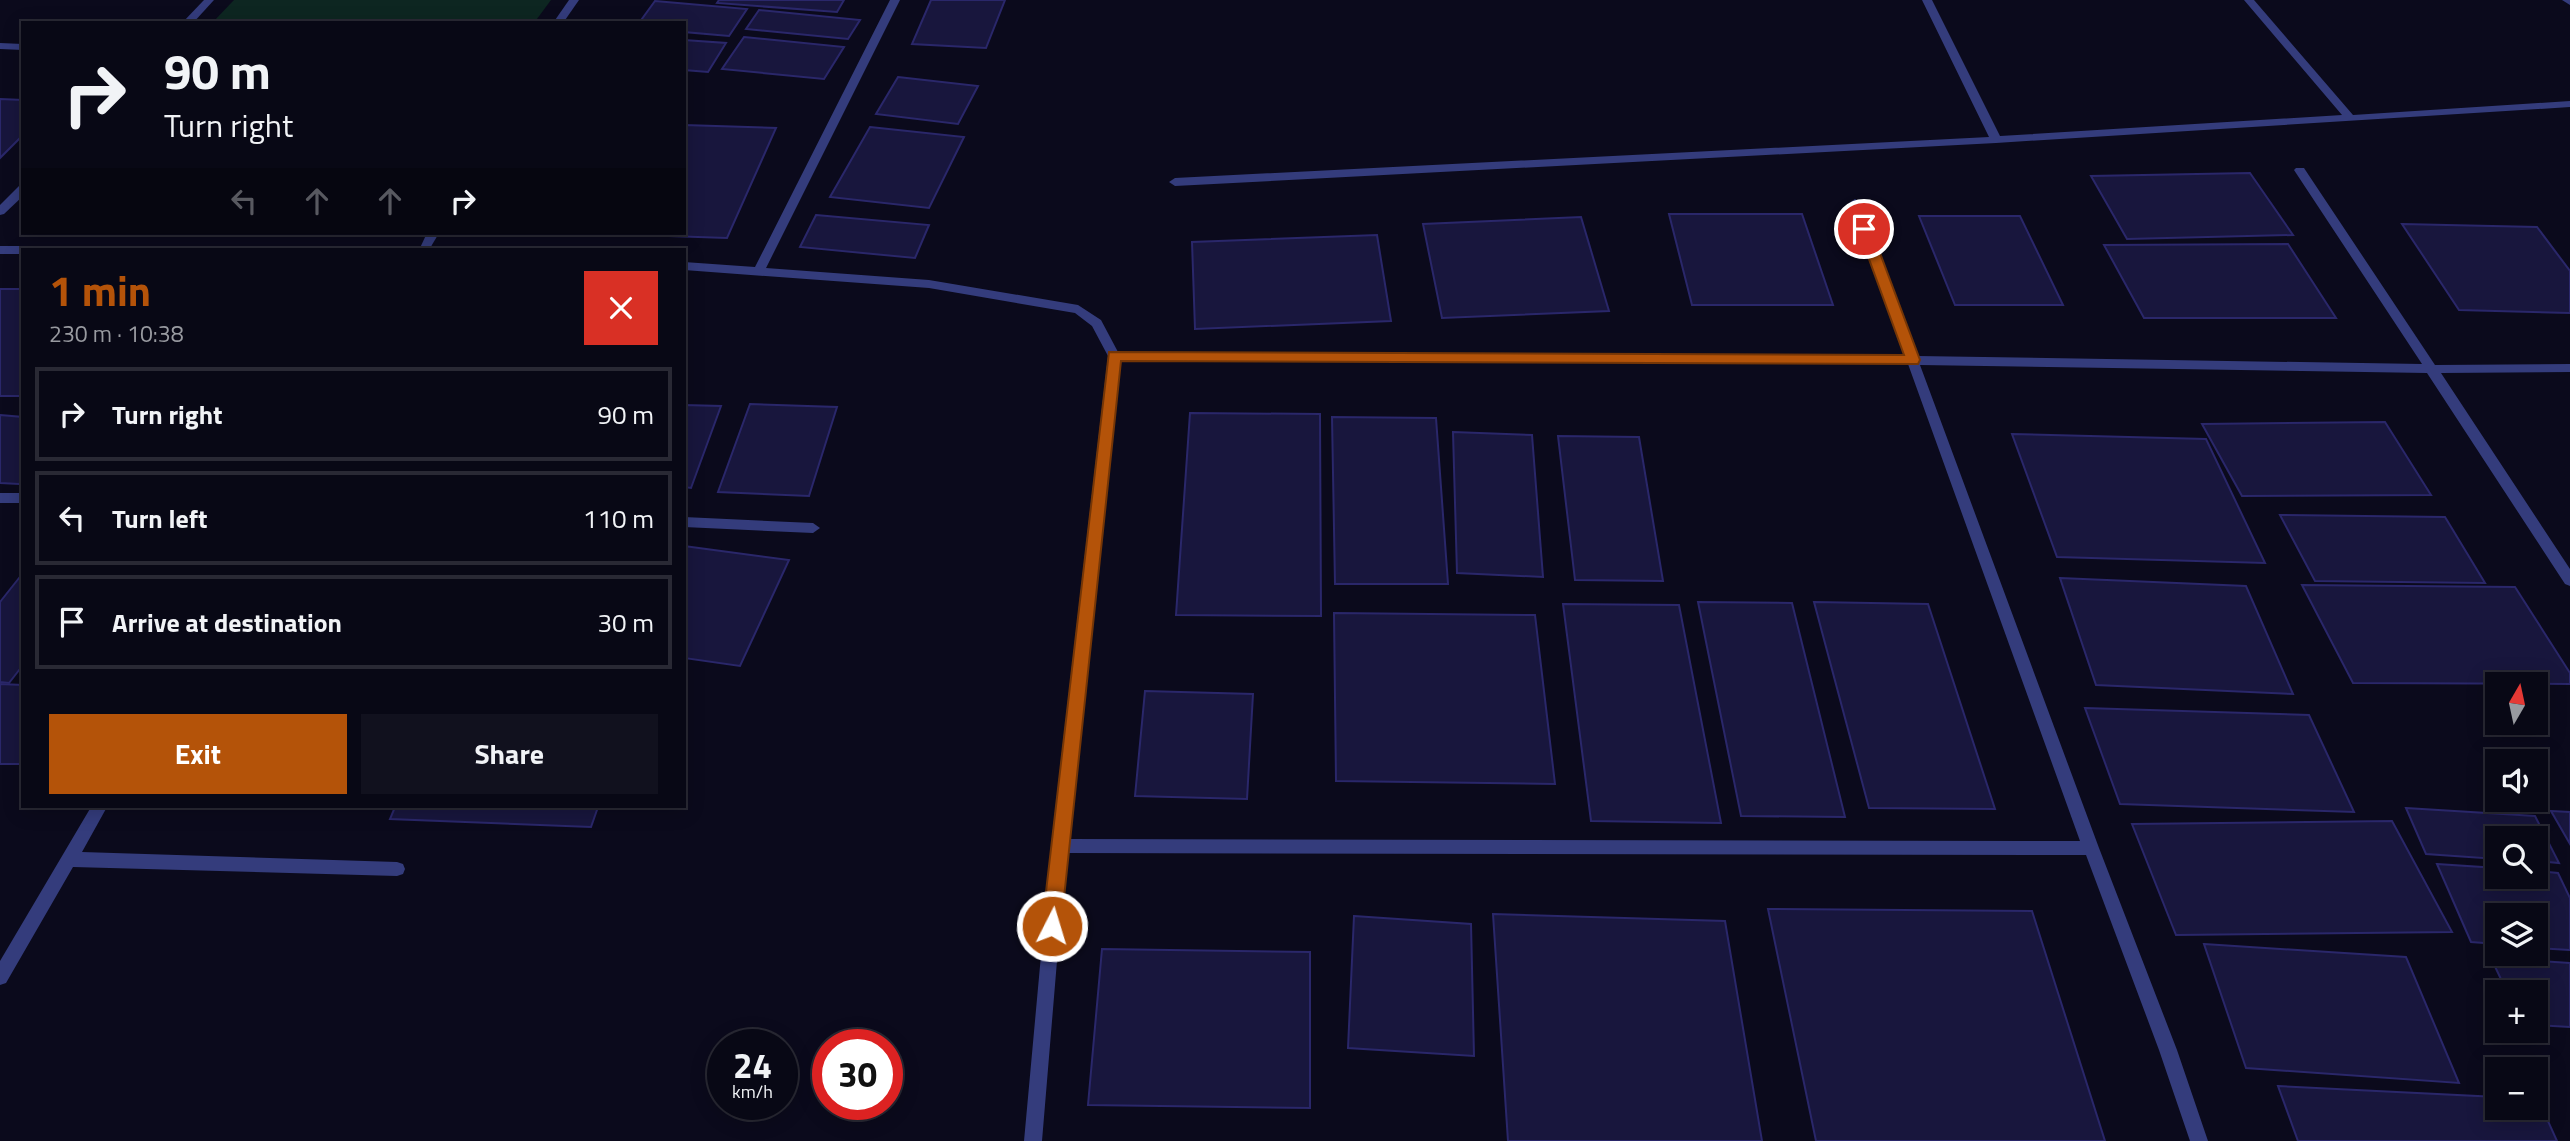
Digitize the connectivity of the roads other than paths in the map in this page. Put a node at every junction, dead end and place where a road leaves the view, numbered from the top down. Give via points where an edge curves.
1 (209, 0) edge
2 (574, 0) edge
3 (895, 0) edge
4 (1927, 0) edge
5 (2249, 0) edge
6 (189, 21) edge
7 (559, 21) edge
8 (0, 46) edge
9 (21, 47) edge
10 (2570, 104) edge
11 (2351, 119) junction
12 (1996, 140) junction
13 (2301, 170) dead end
14 (1175, 182) dead end
15 (21, 191) edge
16 (1855, 203) dead end
17 (0, 211) edge
18 (432, 235) edge
19 (424, 248) edge
20 (0, 250) edge
21 (21, 250) edge
22 (686, 266) edge
23 (760, 271) junction
24 (1114, 356) junction
25 (1913, 360) junction
26 (2570, 368) edge
27 (2431, 369) junction
28 (0, 498) edge
29 (21, 498) edge
30 (686, 522) edge
31 (813, 528) dead end
32 (2570, 580) edge
33 (98, 808) edge
34 (1059, 846) junction
35 (2091, 848) junction
36 (69, 859) junction
37 (397, 869) dead end
38 (0, 977) edge
39 (1033, 1141) edge
40 (2199, 1141) edge

1 - 6 street
2 - 7 street
3 - 23 street
4 - 12 street
5 - 11 street
8 - 9 street
10 - 11 street
11 - 12 street
12 - 14 street
13 - 27 street
15 - 17 street
16 - 25 street
18 - 19 street
20 - 21 street
22 - 23 street
23 - 24 street via 929,284 1078,309 1097,323
24 - 25 street
24 - 34 street
25 - 27 street
25 - 35 street
26 - 27 street
27 - 32 street
28 - 29 street
30 - 31 street
33 - 36 street
34 - 35 street
34 - 39 street
35 - 40 street
36 - 37 street
36 - 38 street

